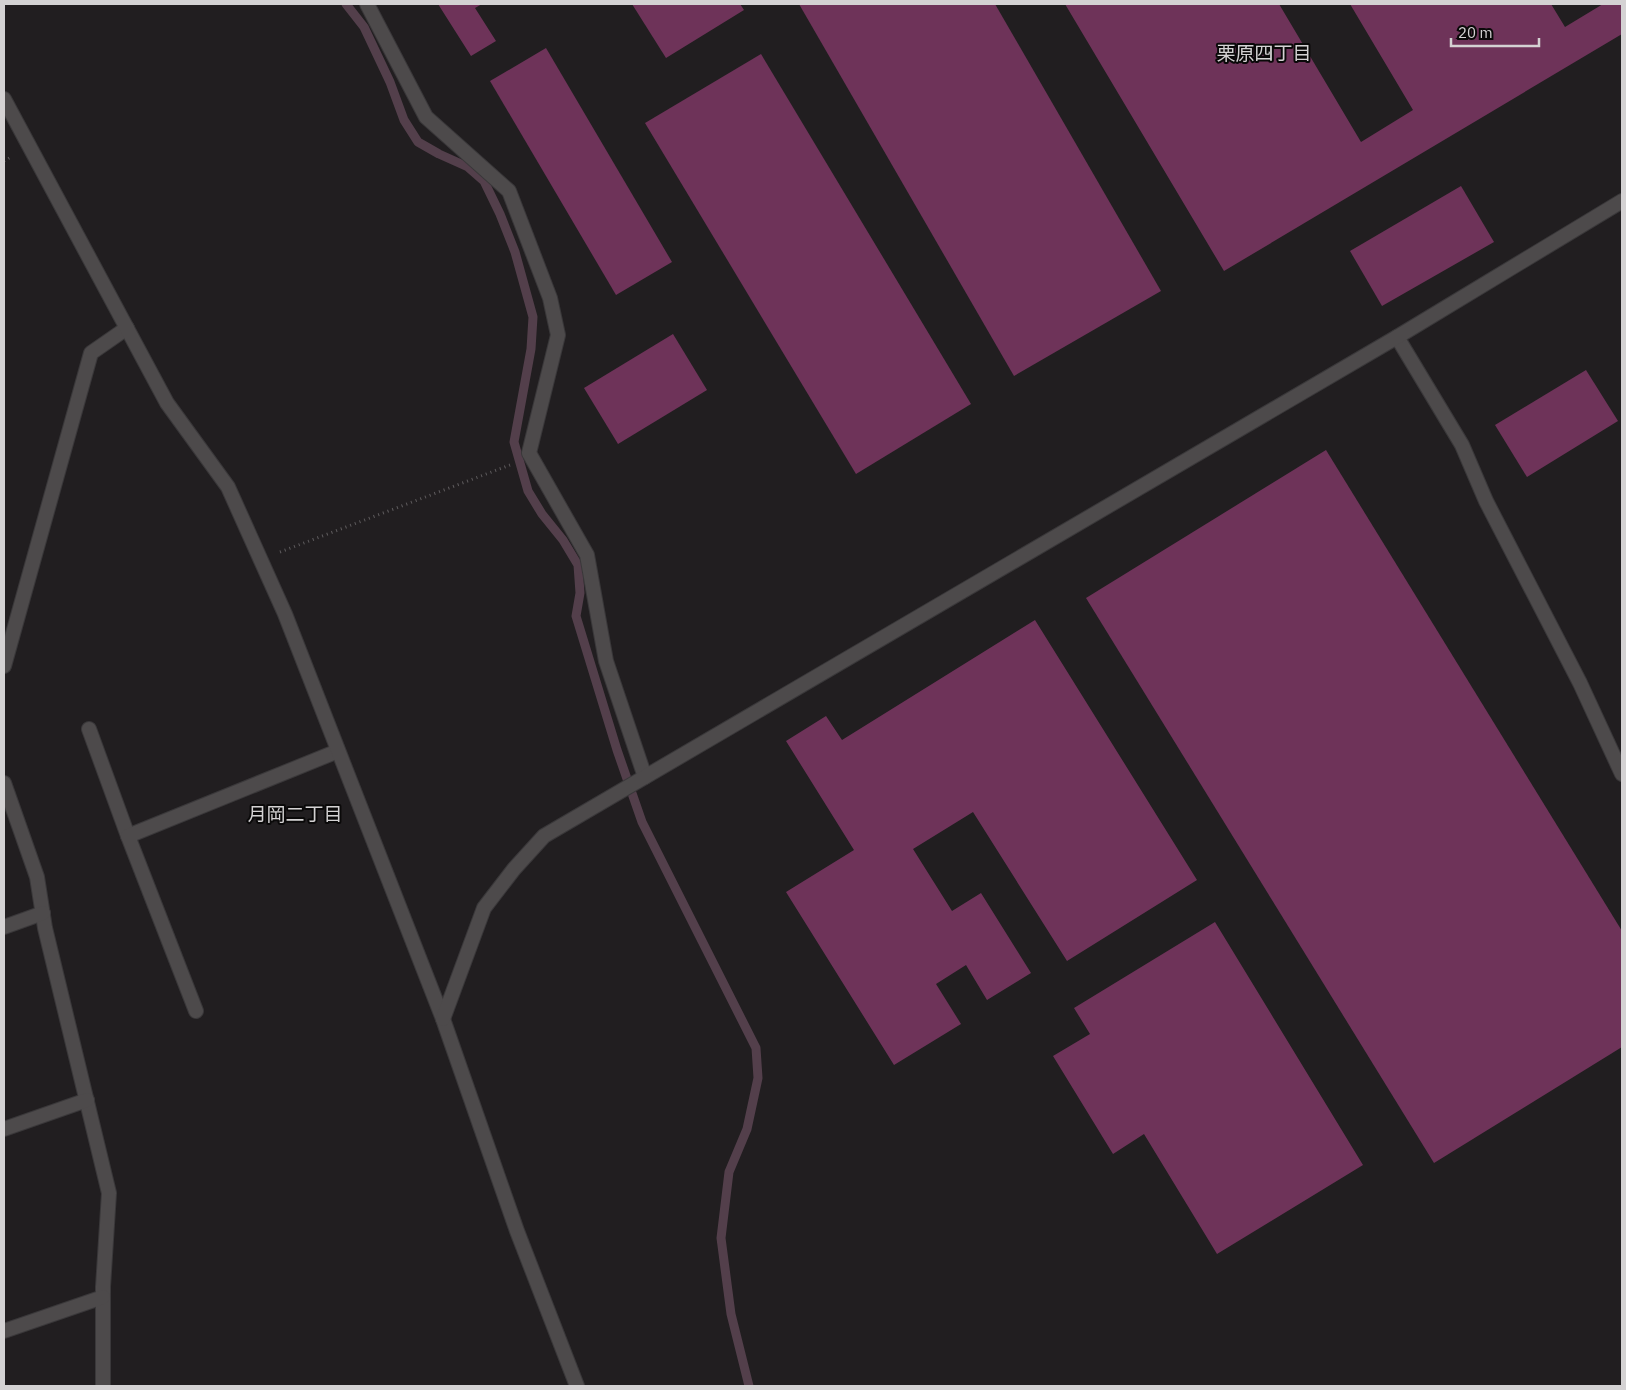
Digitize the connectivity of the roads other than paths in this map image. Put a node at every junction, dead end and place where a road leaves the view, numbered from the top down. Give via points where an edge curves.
1 (367, 4) edge
2 (4, 99) edge
3 (1622, 201) edge
4 (127, 328) junction
5 (1398, 338) junction
6 (4, 666) edge
7 (89, 729) dead end
8 (338, 751) junction
9 (1622, 774) edge
10 (645, 777) junction
11 (4, 784) edge
12 (128, 836) junction
13 (43, 914) junction
14 (4, 927) edge
15 (196, 1011) dead end
16 (443, 1019) junction
17 (87, 1100) junction
18 (4, 1129) edge
19 (102, 1297) junction
20 (4, 1331) edge
21 (103, 1386) edge
22 (577, 1386) edge

1 - 10 street via 426,117 509,191 550,298 558,335 529,453 586,555 606,661
2 - 4 street
3 - 5 street
4 - 6 street via 91,353
4 - 8 street via 167,403 228,487 284,614
5 - 9 street via 1462,445 1486,501 1580,683
5 - 10 street
7 - 12 street
8 - 12 street
8 - 16 street
10 - 16 street via 544,836 514,869 484,908
11 - 13 street via 37,877
12 - 15 street
13 - 14 street
13 - 17 street
16 - 22 street via 517,1231
17 - 18 street
17 - 19 street via 109,1193
19 - 20 street
19 - 21 street

